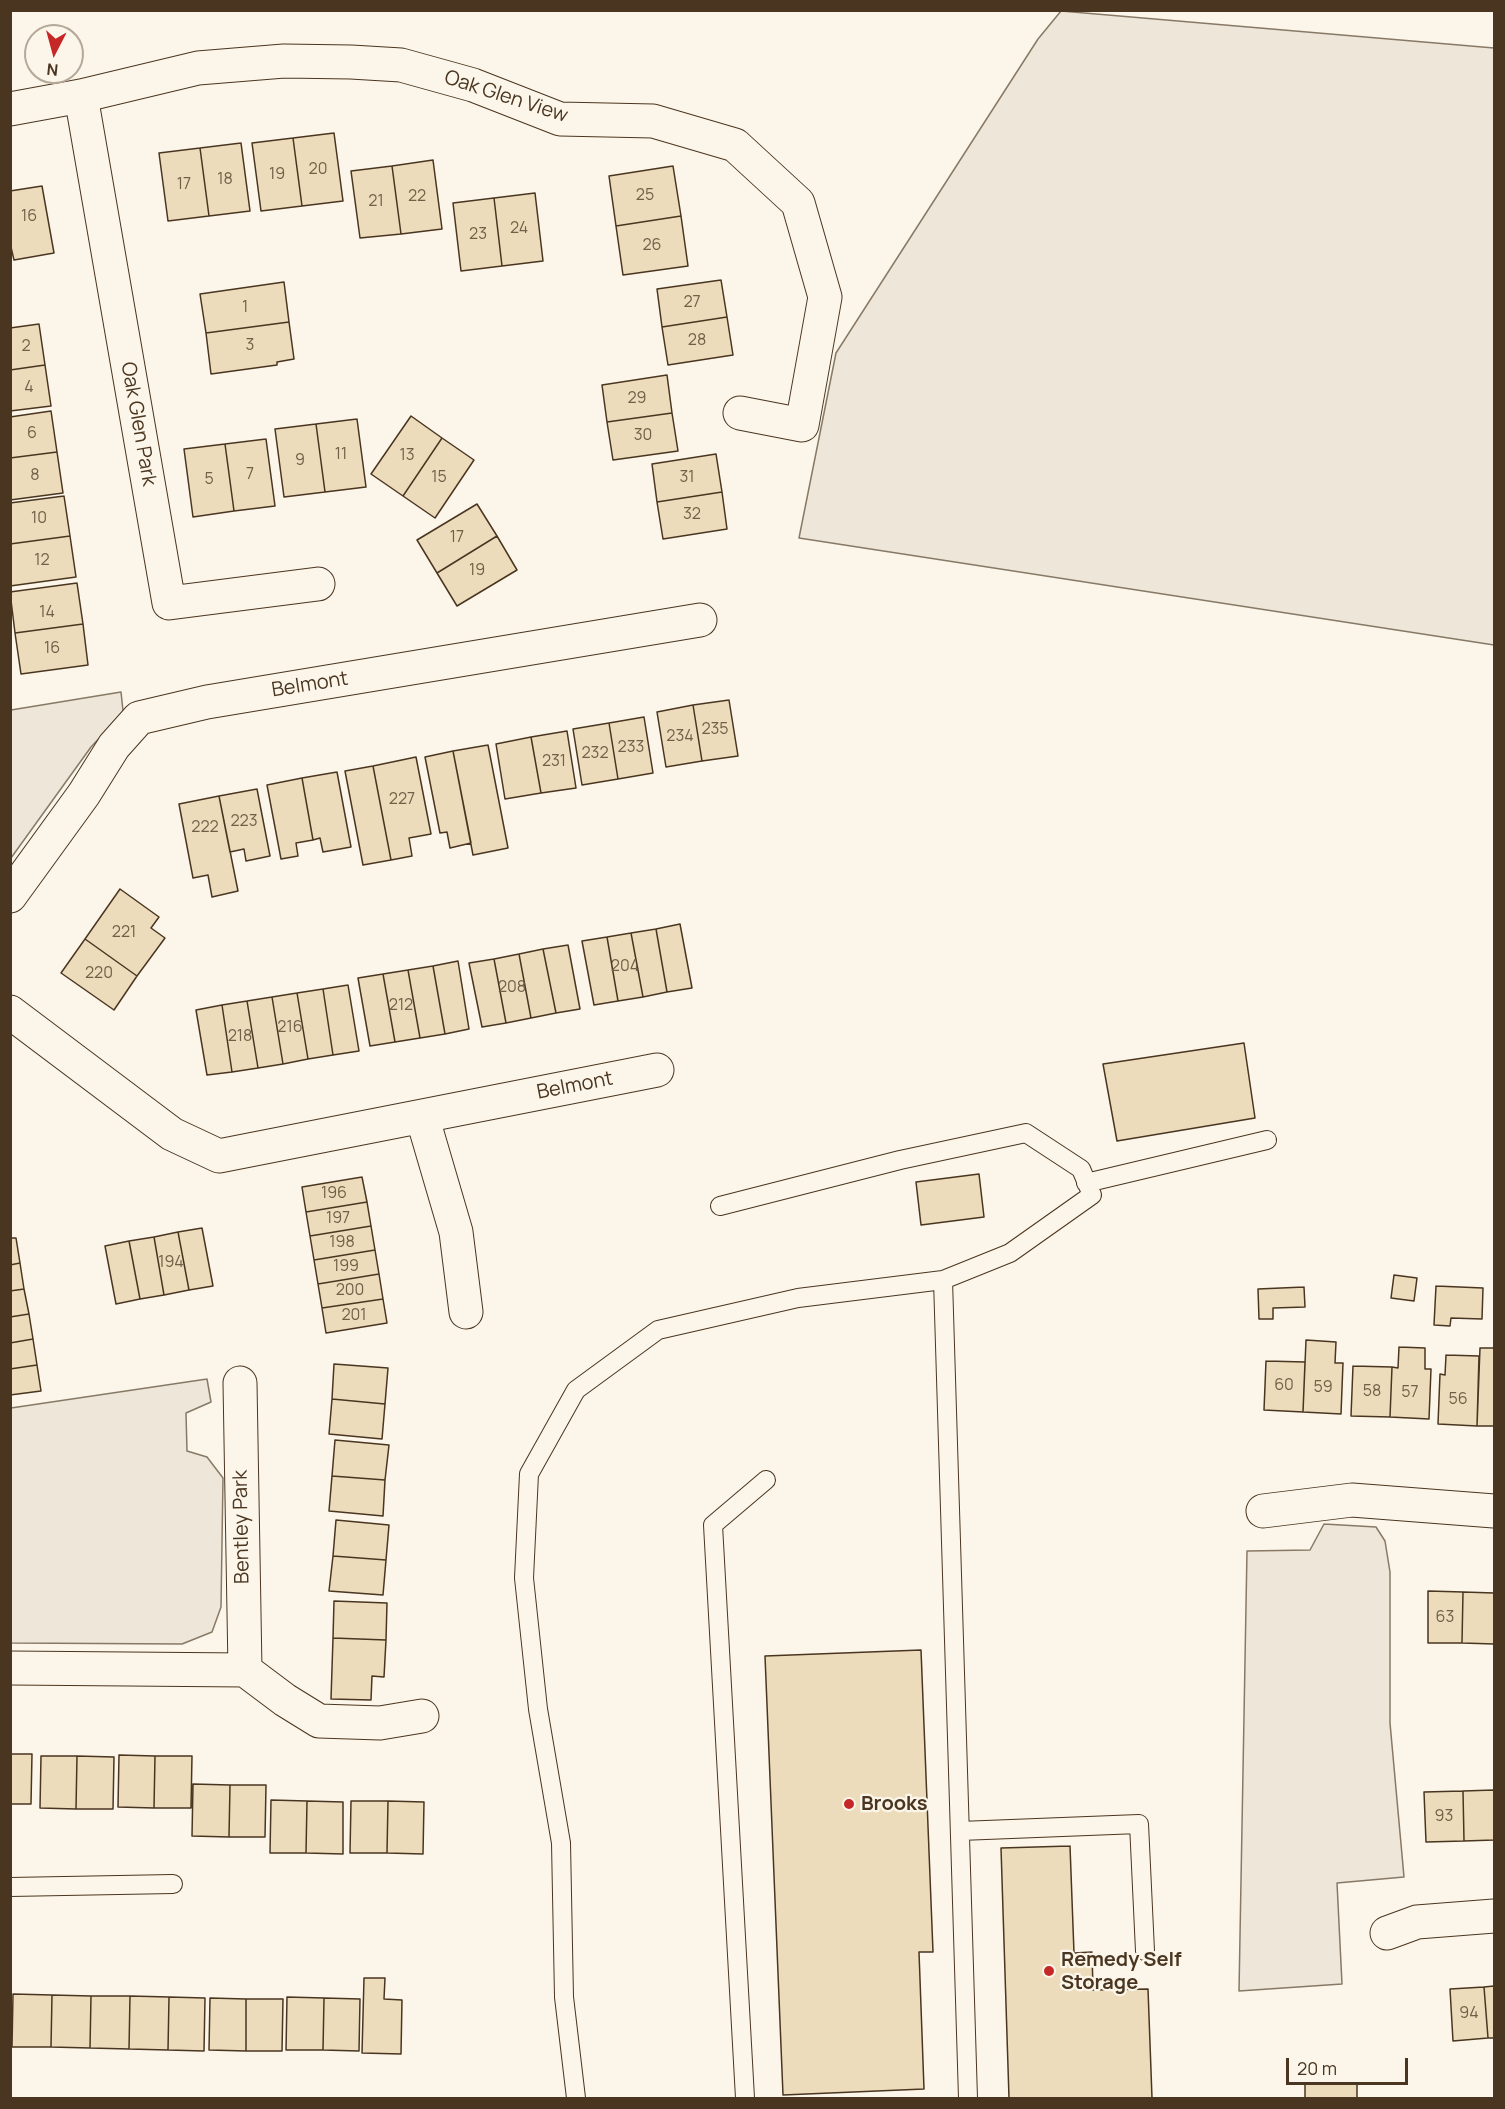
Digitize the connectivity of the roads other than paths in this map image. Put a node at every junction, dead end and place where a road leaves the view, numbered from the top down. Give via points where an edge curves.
1 (81, 96) junction
2 (10, 109) edge
3 (740, 413) dead end
4 (318, 584) dead end
5 (700, 620) dead end
6 (10, 896) edge
7 (10, 1012) edge
8 (657, 1070) dead end
9 (422, 1116) junction
10 (1267, 1140) dead end
11 (1086, 1183) junction
12 (720, 1206) dead end
13 (943, 1280) junction
14 (466, 1312) dead end
15 (240, 1383) dead end
16 (766, 1480) dead end
17 (1263, 1511) dead end
18 (1494, 1511) edge
19 (10, 1668) edge
20 (245, 1670) junction
21 (422, 1716) dead end
22 (960, 1831) junction
23 (173, 1884) dead end
24 (10, 1887) edge
25 (1494, 1916) edge
26 (1387, 1933) dead end
27 (1145, 1951) dead end
28 (576, 2098) edge
29 (745, 2098) edge
30 (968, 2098) edge

1 - 2 street, Oak Glen View
1 - 3 street, Oak Glen View via 198,68 284,61 401,65 473,85 560,118 653,121 735,145 798,203 825,297 802,425
1 - 4 street, Oak Glen Park via 169,603
5 - 6 street, Belmont via 207,702 139,718 114,746
7 - 9 street, Belmont via 172,1134 219,1155
8 - 9 street, Belmont
9 - 14 street via 456,1232
10 - 11 lane
11 - 12 lane via 1082,1168 1026,1134 900,1160
11 - 13 lane via 1092,1196 1010,1253
13 - 22 lane
13 - 28 lane via 798,1298 658,1330 576,1390 529,1474 524,1578 538,1709 561,1843 564,1997
15 - 20 street, Bentley Park
16 - 29 lane via 713,1525
17 - 18 street via 1352,1500
19 - 20 street
20 - 21 street via 319,1721 380,1723
22 - 27 lane via 1139,1824
22 - 30 lane
23 - 24 lane
25 - 26 street via 1417,1922

